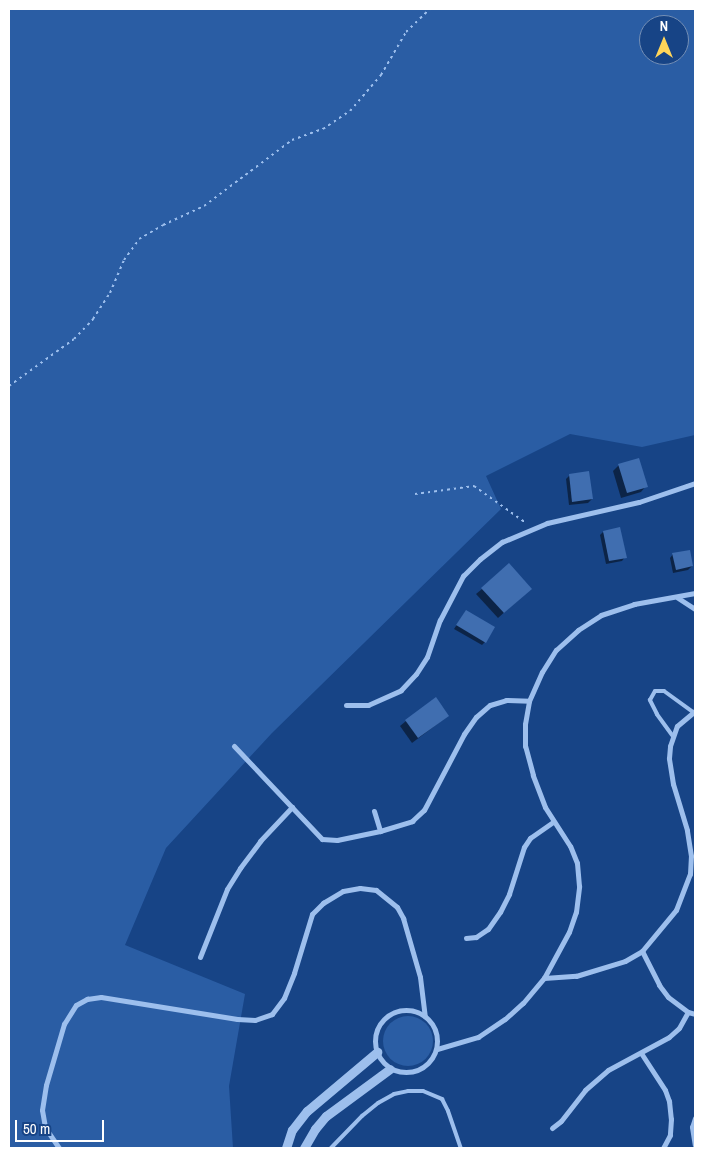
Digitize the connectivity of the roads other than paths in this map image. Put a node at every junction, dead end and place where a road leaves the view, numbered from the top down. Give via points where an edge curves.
1 (695, 483) edge
2 (695, 593) edge
3 (678, 598) junction
4 (695, 609) edge
5 (529, 701) junction
6 (346, 705) dead end
7 (694, 711) edge
8 (672, 735) junction
9 (234, 746) dead end
10 (292, 807) junction
11 (374, 811) dead end
12 (553, 822) junction
13 (380, 831) junction
14 (466, 938) dead end
15 (642, 951) junction
16 (200, 957) dead end
17 (544, 978) junction
18 (688, 1012) junction
19 (695, 1014) edge
20 (425, 1016) junction
21 (438, 1048) junction
22 (377, 1052) junction
23 (641, 1054) junction
24 (390, 1069) junction
25 (695, 1118) edge
26 (552, 1128) dead end
27 (695, 1144) edge
28 (59, 1148) edge
29 (286, 1148) edge
30 (304, 1148) edge
31 (330, 1148) edge
32 (461, 1148) edge
33 (663, 1148) edge

1 - 6 street via 638,502 567,518 502,542 463,576 440,620 427,657 401,690 368,705
2 - 3 street
3 - 4 street
3 - 5 street via 601,615 578,630 556,650
5 - 12 street via 525,746 533,775
5 - 13 street via 506,700 490,705 476,717 424,810 412,821
7 - 8 street
7 - 8 lane via 664,691 655,691 650,700
8 - 15 street via 669,758 689,842 690,874 676,910
9 - 10 street
10 - 13 street via 322,839 337,840
10 - 16 street via 260,841 227,889
11 - 13 street
12 - 14 street via 530,838 509,894 488,930
12 - 17 street via 570,846 577,863 579,886 576,912 569,932
15 - 17 street via 599,970 576,976
15 - 18 street via 668,997
17 - 21 street via 494,1027 478,1037
18 - 19 street
18 - 23 street via 669,1037
20 - 21 street via 436,1030
20 - 22 street via 404,1010 390,1014 376,1030
20 - 28 street via 420,977 397,907 376,890 343,891 312,914 284,998 272,1014 255,1020 237,1019 101,997 87,999 76,1006 64,1024 42,1110 45,1127
21 - 24 street via 425,1067 419,1070 404,1073
22 - 24 street
22 - 29 street via 307,1111 292,1130
23 - 26 street via 608,1070 585,1090
23 - 33 street via 669,1101 670,1135
24 - 30 street via 326,1116
25 - 27 street via 692,1127
31 - 32 lane via 378,1103 408,1091 423,1091 442,1099

